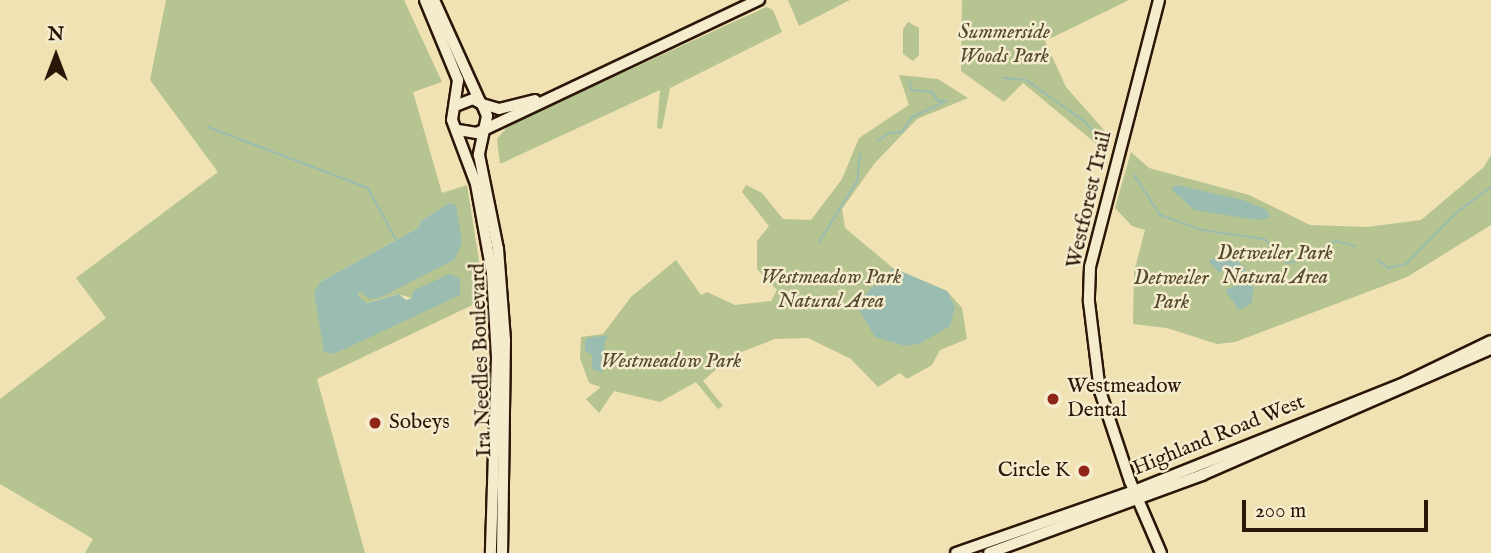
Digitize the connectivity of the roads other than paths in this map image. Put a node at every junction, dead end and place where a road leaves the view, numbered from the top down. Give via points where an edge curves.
1 (425, 0) edge
2 (433, 0) edge
3 (759, 0) edge
4 (1159, 0) edge
5 (542, 98) junction
6 (481, 103) junction
7 (455, 107) junction
8 (484, 128) junction
9 (458, 130) junction
10 (1491, 341) edge
11 (1491, 349) edge
12 (1136, 496) junction
13 (491, 553) edge
14 (502, 553) edge
15 (956, 553) edge
16 (989, 553) edge
17 (1161, 553) edge

1 - 7 main road via 458,80
2 - 6 main road
3 - 5 main road
4 - 12 main road, Westforest Trail via 1090,267 1095,366
5 - 6 main road via 499,109
5 - 8 main road
6 - 7 main road via 466,99
6 - 8 main road via 487,116
7 - 9 main road via 452,120
8 - 9 main road via 470,135
8 - 14 main road, Ira Needles Boulevard via 479,155 498,249 505,340
9 - 13 main road, Ira Needles Boulevard via 483,210 494,302
10 - 12 main road, Highland Road West via 1406,382
11 - 12 main road, Highland Road West via 1395,395
12 - 15 main road, Highland Road West
12 - 16 main road, Highland Road West
12 - 17 main road, Westforest Trail

